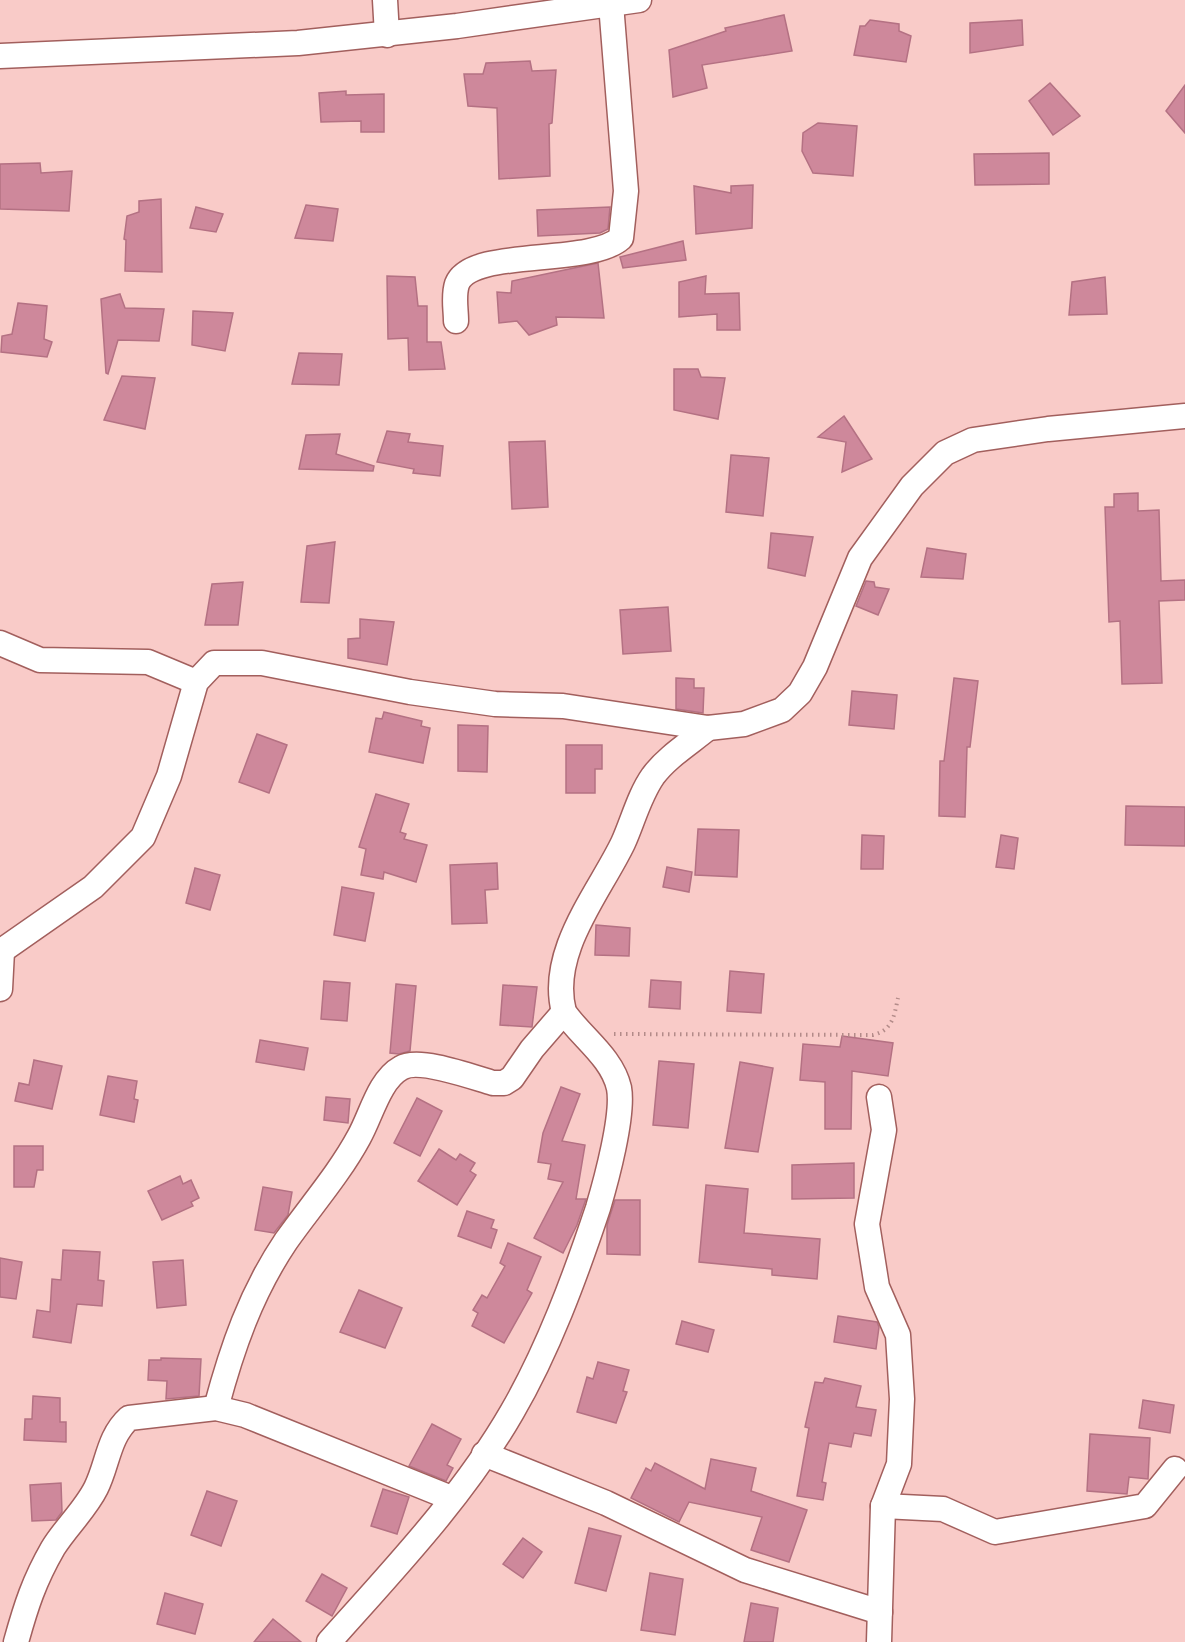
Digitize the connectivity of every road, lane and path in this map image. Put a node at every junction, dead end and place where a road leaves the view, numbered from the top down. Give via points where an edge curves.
1 (385, 0) edge
2 (639, 0) edge
3 (611, 4) junction
4 (387, 35) junction
5 (0, 56) edge
6 (456, 321) dead end
7 (1185, 416) edge
8 (0, 643) edge
9 (196, 682) junction
10 (708, 728) junction
11 (1, 951) edge
12 (0, 989) edge
13 (898, 998) dead end
14 (564, 1012) junction
15 (583, 1035) junction
16 (879, 1097) dead end
17 (216, 1408) junction
18 (484, 1454) junction
19 (1175, 1469) dead end
20 (452, 1498) junction
21 (883, 1506) junction
22 (880, 1612) junction
23 (16, 1642) edge
24 (328, 1642) edge
25 (879, 1642) edge

1 - 4 street
2 - 3 street
3 - 4 street
3 - 6 street via 626,191 621,238 594,251 488,264 469,271 458,282
4 - 5 street via 191,49
7 - 10 street via 973,440 945,453 912,486 860,558 815,667 800,693 782,710 744,724
8 - 9 street via 40,660 148,662
9 - 10 street via 214,663 262,663 410,692 495,704 563,706
9 - 11 street via 169,776 143,837 93,887
10 - 14 street via 662,766 645,789 622,844 573,932 562,979
11 - 12 street
13 - 15 path via 892,1023 885,1032 873,1035
14 - 15 street
14 - 17 street via 504,1083 415,1064 390,1076 358,1139 285,1243 247,1310 231,1350
15 - 18 street via 612,1070 619,1090 617,1124 604,1187 573,1283 512,1412
16 - 21 street via 884,1130 867,1224 877,1287 898,1335 902,1400 899,1464
17 - 20 street via 245,1415
17 - 23 street via 138,1417 120,1427 96,1489 54,1547 30,1591
18 - 20 street
18 - 22 street via 606,1503 744,1570
19 - 21 street via 1145,1506 995,1532 943,1509
20 - 24 street
21 - 22 street
22 - 25 street

